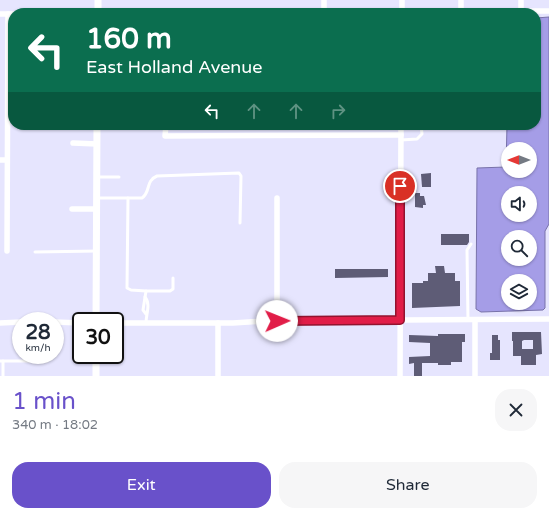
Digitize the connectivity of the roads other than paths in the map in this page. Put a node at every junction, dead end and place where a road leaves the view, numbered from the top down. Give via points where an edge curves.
1 (8, 124) edge
2 (97, 130) edge
3 (166, 130) edge
4 (401, 130) edge
5 (422, 130) edge
6 (401, 138) junction
7 (73, 143) dead end
8 (97, 144) junction
9 (0, 160) edge
10 (7, 160) junction
11 (97, 177) junction
12 (119, 177) dead end
13 (97, 198) junction
14 (128, 198) junction
15 (277, 198) dead end
16 (72, 209) dead end
17 (97, 210) junction
18 (240, 223) dead end
19 (471, 244) dead end
20 (7, 251) dead end
21 (96, 251) junction
22 (35, 252) dead end
23 (173, 278) dead end
24 (146, 291) junction
25 (96, 312) edge
26 (549, 319) edge
27 (400, 320) junction
28 (468, 320) junction
29 (475, 320) junction
30 (277, 321) junction
31 (12, 322) edge
32 (0, 323) edge
33 (124, 323) edge
34 (146, 323) junction
35 (218, 323) junction
36 (2, 361) edge
37 (96, 364) edge
38 (3, 376) edge
39 (96, 376) edge
40 (218, 376) edge
41 (400, 376) edge
42 (475, 376) edge

1 - 10 street
2 - 8 street
3 - 6 street via 165,136
4 - 6 street
5 - 6 lane via 422,134 417,139
6 - 27 street
7 - 8 street
8 - 11 street
9 - 10 street
10 - 20 street
11 - 12 lane
11 - 13 street
13 - 14 lane
13 - 17 street
14 - 18 lane via 145,197 150,180 156,176 239,173
14 - 24 lane via 127,288
15 - 30 street
16 - 17 street
17 - 21 street
19 - 28 lane via 467,250
21 - 22 lane
21 - 25 street
23 - 24 lane via 170,291
24 - 34 lane
26 - 29 street
27 - 28 street
27 - 30 street
27 - 41 street
28 - 29 street
29 - 42 street
30 - 35 street
31 - 32 street
33 - 34 street
34 - 35 street
35 - 40 street
36 - 38 lane
37 - 39 street

